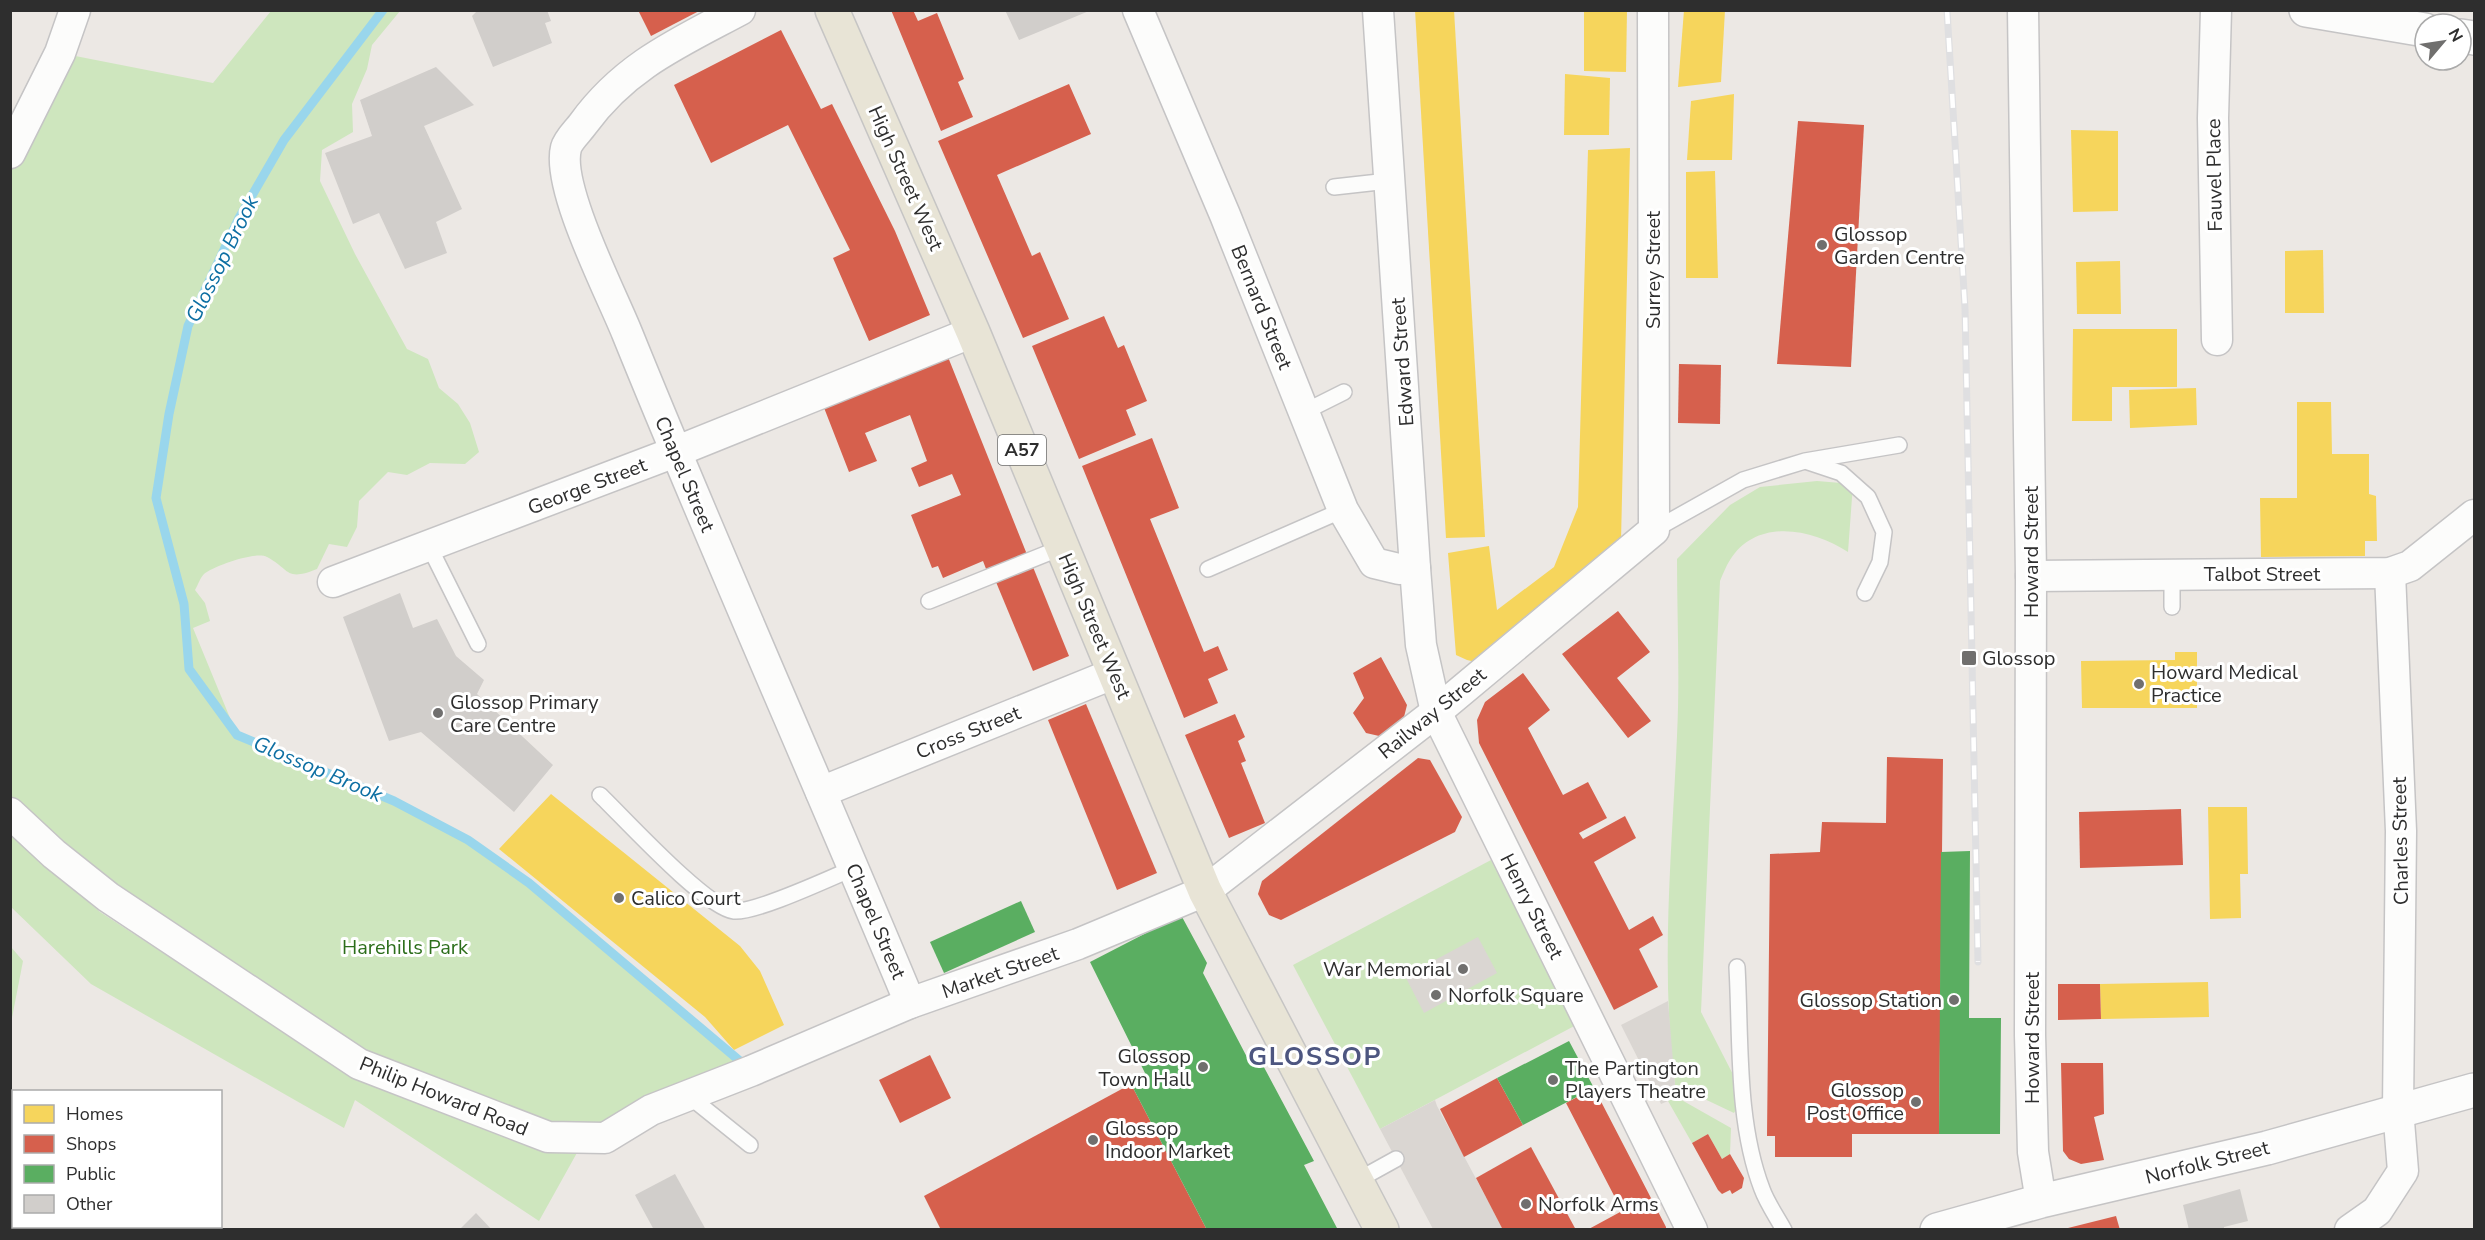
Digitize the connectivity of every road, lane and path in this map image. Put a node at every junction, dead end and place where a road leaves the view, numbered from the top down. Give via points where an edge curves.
1 (75, 10) edge
2 (740, 10) edge
3 (832, 10) edge
4 (1138, 10) edge
5 (1378, 10) edge
6 (1653, 10) edge
7 (2023, 10) edge
8 (2216, 10) edge
9 (2306, 10) edge
10 (2413, 28) edge
11 (10, 153) edge
12 (1388, 181) junction
13 (1334, 187) dead end
14 (973, 332) junction
15 (2217, 340) dead end
16 (1344, 392) dead end
17 (1304, 412) junction
18 (1899, 445) dead end
19 (675, 452) junction
20 (1805, 461) junction
21 (1343, 510) junction
22 (2475, 515) edge
23 (1654, 530) junction
24 (429, 546) junction
25 (1063, 548) junction
26 (1415, 568) junction
27 (1208, 569) dead end
28 (2391, 573) junction
29 (2172, 574) junction
30 (2031, 576) junction
31 (333, 582) dead end
32 (1865, 593) dead end
33 (929, 601) dead end
34 (2172, 606) dead end
35 (478, 644) dead end
36 (1114, 672) junction
37 (1436, 712) junction
38 (821, 792) junction
39 (600, 795) dead end
40 (10, 813) edge
41 (854, 868) junction
42 (1205, 891) junction
43 (1737, 967) dead end
44 (910, 1003) junction
45 (794, 1052) joint
46 (2475, 1090) edge
47 (689, 1096) junction
48 (2398, 1109) junction
49 (750, 1145) dead end
50 (1396, 1159) dead end
51 (1358, 1180) junction
52 (2041, 1201) junction
53 (1382, 1230) edge
54 (1692, 1230) edge
55 (1784, 1230) edge
56 (1937, 1230) edge
57 (2350, 1230) edge

1 - 11 street via 60,53
2 - 19 street, Chapel Street via 626,75 566,147 567,181 581,221
3 - 14 main road, High Street West / A57
4 - 17 street, Bernard Street
5 - 12 street, Edward Street
6 - 23 street, Surrey Street
7 - 30 street, Howard Street
8 - 15 street, Fauvel Place via 2213,118
9 - 10 main road
12 - 13 lane
12 - 26 street, Edward Street
14 - 19 street, George Street
14 - 25 main road, High Street West / A57
16 - 17 lane
17 - 21 street, Bernard Street
18 - 20 lane
19 - 24 street, George Street
19 - 38 street, Chapel Street
20 - 23 lane via 1743,480
20 - 32 lane via 1841,473 1868,496 1884,532 1880,562
21 - 26 street, Bernard Street via 1374,563
21 - 27 lane
22 - 28 street, Talbot Street via 2410,566
23 - 37 street, Railway Street
24 - 31 street, George Street
24 - 35 lane
25 - 33 lane
25 - 36 main road, High Street West / A57
26 - 37 street, Edward Street via 1421,645
28 - 29 street, Talbot Street
28 - 48 street, Charles Street via 2402,831
29 - 30 street, Talbot Street
29 - 34 lane
30 - 52 street, Howard Street via 2030,1035 2033,1152
36 - 38 street, Cross Street
36 - 42 main road, High Street West / A57
37 - 42 street, Railway Street
37 - 54 street, Henry Street
38 - 41 street, Chapel Street
39 - 41 lane via 708,899 734,911 766,904
40 - 47 street, Philip Howard Road via 108,897 359,1064 548,1137 605,1138 651,1110
41 - 44 street, Chapel Street
42 - 44 street, Market Street via 1078,944
42 - 51 main road, High Street West / A57
43 - 55 lane via 1746,1115 1762,1191
44 - 45 street, Market Street
45 - 47 street, Philip Howard Road
46 - 48 main road, Norfolk Street
47 - 49 lane
48 - 52 main road, Norfolk Street via 2267,1148
48 - 57 street, Charles Street via 2403,1171 2377,1211
50 - 51 lane
51 - 53 main road, High Street West / A57
52 - 56 main road, Norfolk Street

